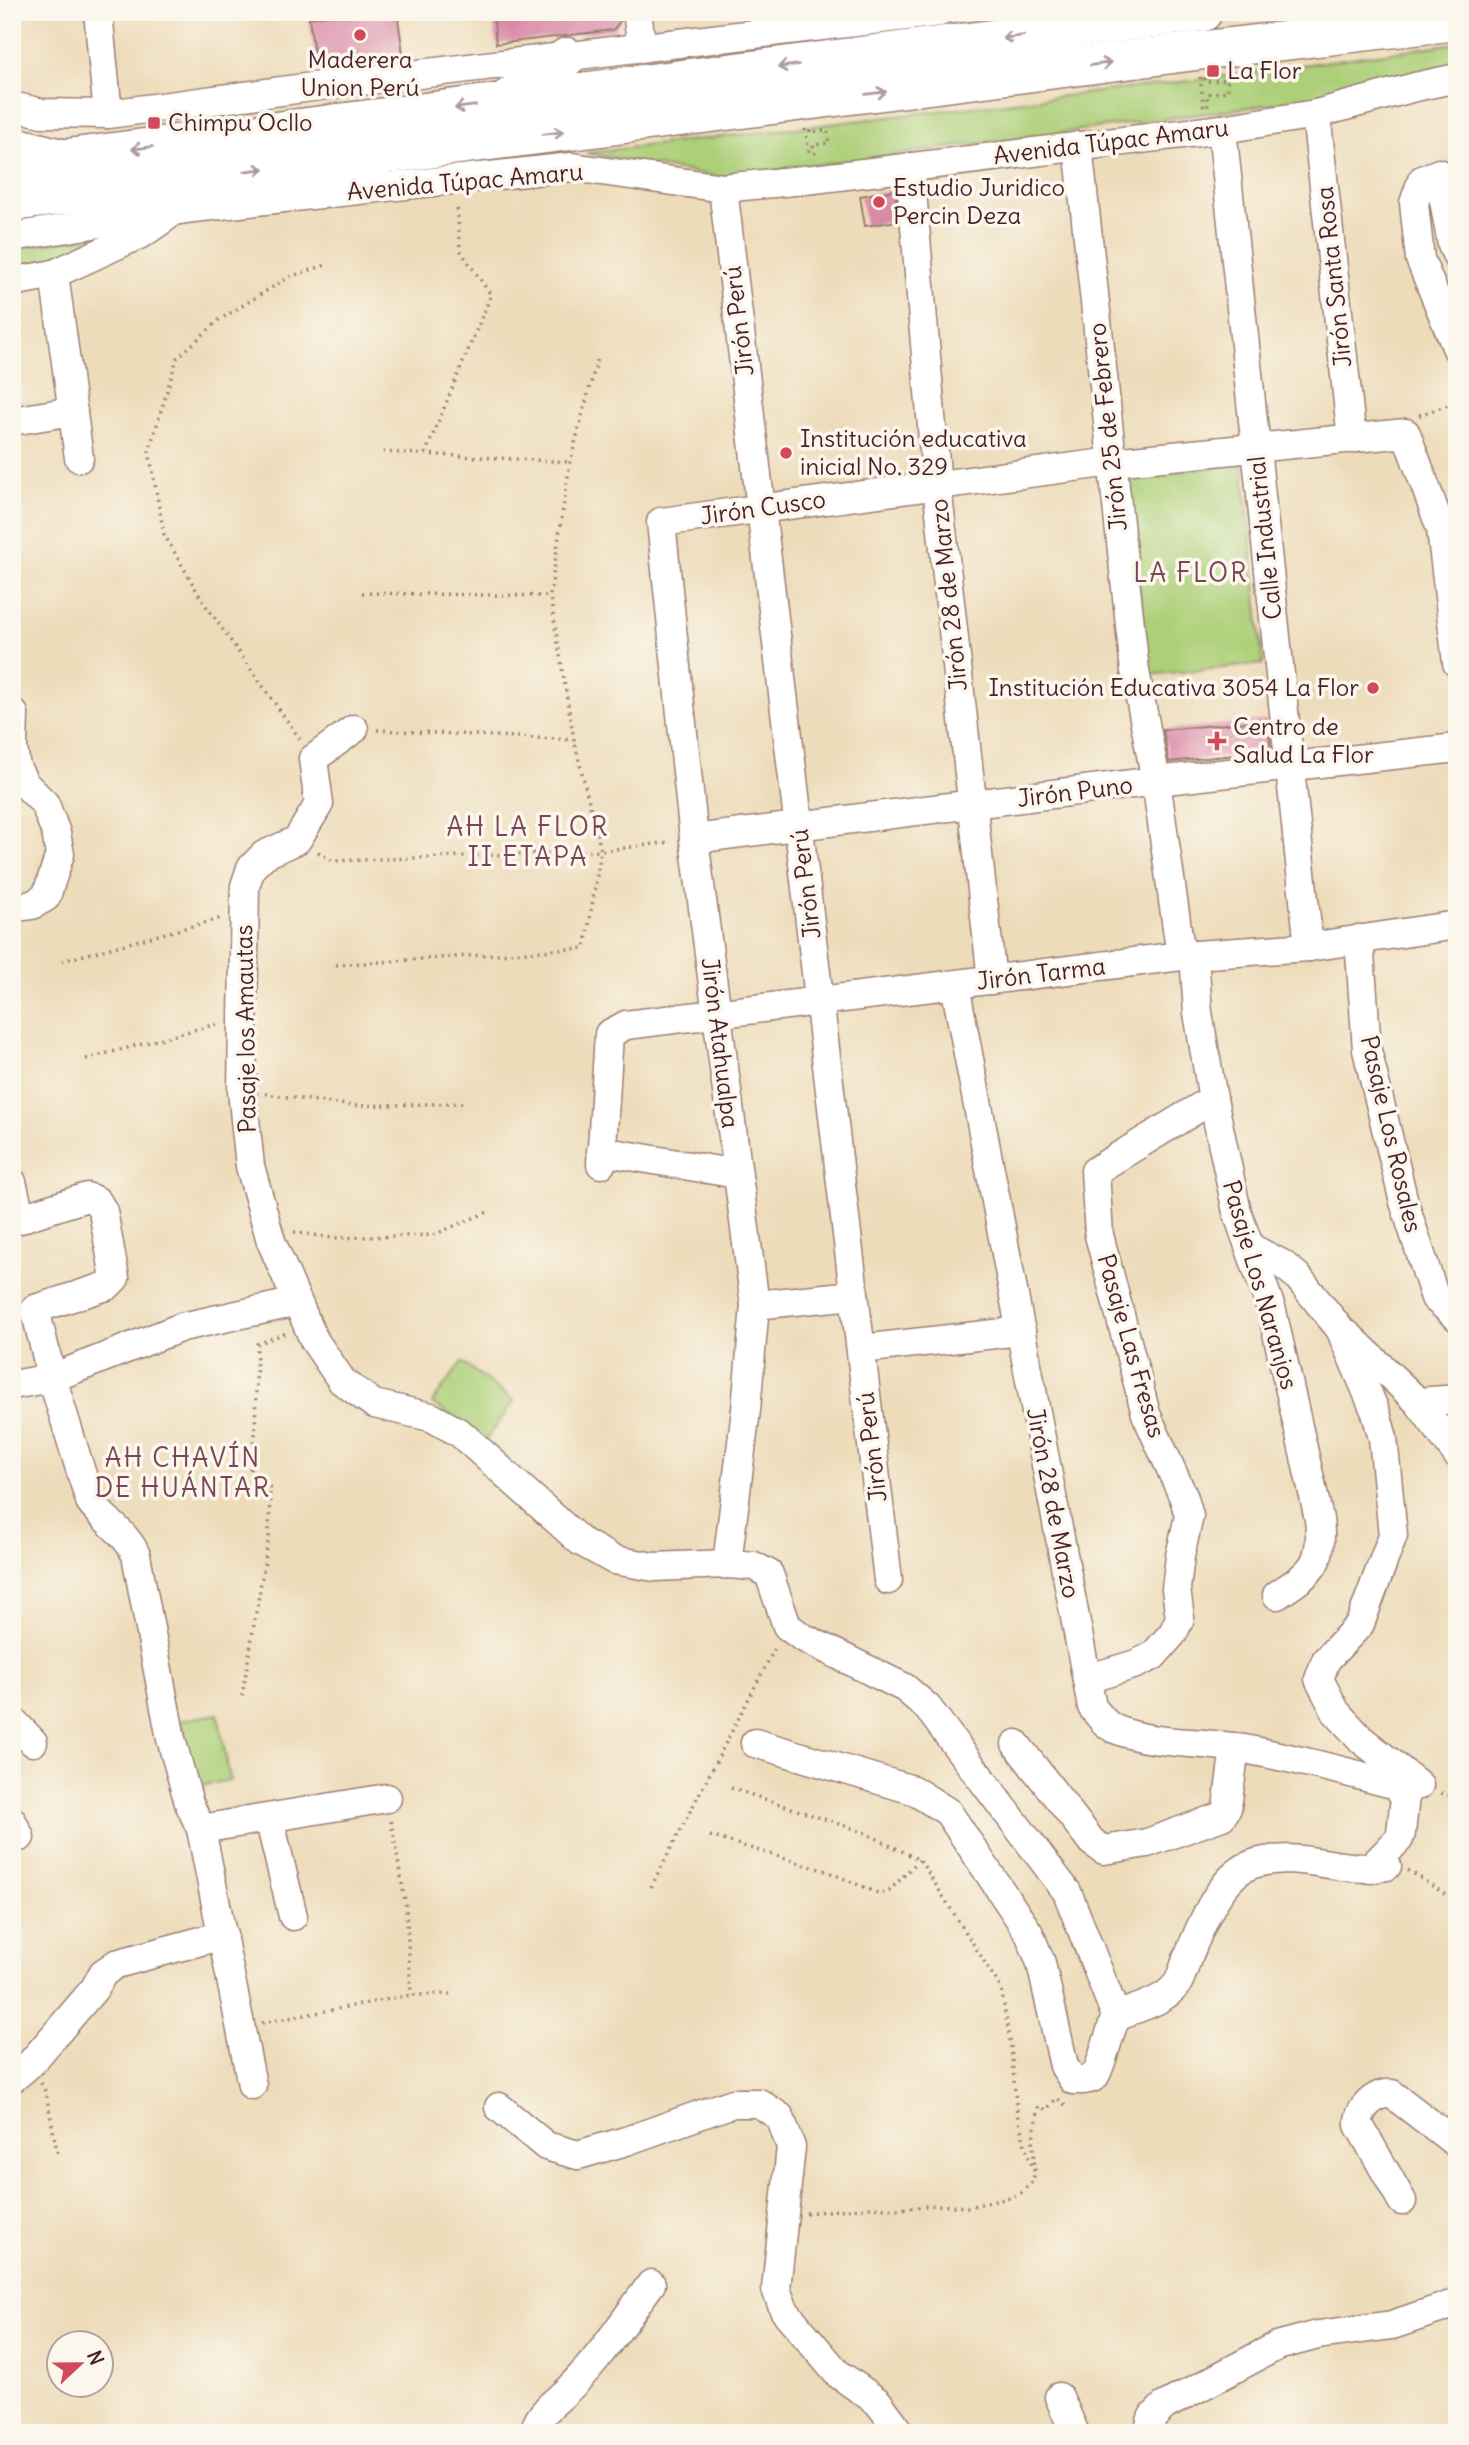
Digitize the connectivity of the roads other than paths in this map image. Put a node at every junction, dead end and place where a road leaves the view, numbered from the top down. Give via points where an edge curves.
1 (98, 12) edge
2 (637, 12) edge
3 (939, 12) edge
4 (1203, 12) edge
5 (1457, 21) edge
6 (642, 48) junction
7 (568, 57) junction
8 (1457, 78) edge
9 (502, 103) junction
10 (12, 106) edge
11 (108, 114) junction
12 (1316, 114) junction
13 (1222, 129) junction
14 (12, 144) edge
15 (1078, 146) junction
16 (12, 167) edge
17 (910, 167) junction
18 (79, 168) junction
19 (723, 188) junction
20 (184, 199) junction
21 (12, 202) edge
22 (12, 237) edge
23 (1457, 256) edge
24 (54, 274) junction
25 (12, 282) edge
26 (1457, 349) edge
27 (73, 411) junction
28 (12, 421) edge
29 (1352, 439) junction
30 (1256, 449) junction
31 (79, 458) dead end
32 (1112, 462) junction
33 (937, 486) junction
34 (761, 509) junction
35 (661, 522) joint
36 (1449, 528) edge
37 (1457, 663) edge
38 (15, 714) dead end
39 (354, 729) road end
40 (1457, 748) edge
41 (1289, 767) junction
42 (1156, 781) junction
43 (972, 805) junction
44 (799, 825) junction
45 (694, 839) junction
46 (12, 908) edge
47 (1457, 925) edge
48 (1359, 939) junction
49 (1308, 947) junction
50 (1187, 955) junction
51 (992, 980) junction
52 (955, 985) junction
53 (819, 1002) junction
54 (716, 1014) junction
55 (1213, 1099) junction
56 (737, 1174) junction
57 (12, 1182) edge
58 (17, 1220) edge
59 (1251, 1248) junction
60 (854, 1296) junction
61 (755, 1305) junction
62 (303, 1313) junction
63 (1457, 1317) edge
64 (1340, 1329) junction
65 (1021, 1331) junction
66 (860, 1349) junction
67 (52, 1378) junction
68 (12, 1385) edge
69 (1457, 1399) edge
70 (1418, 1402) junction
71 (1457, 1454) edge
72 (727, 1564) junction
73 (888, 1580) dead end
74 (1277, 1595) dead end
75 (1087, 1679) junction
76 (12, 1720) edge
77 (33, 1742) dead end
78 (755, 1742) dead end
79 (1016, 1744) dead end
80 (1235, 1747) junction
81 (387, 1798) road end
82 (270, 1818) junction
83 (12, 1821) edge
84 (201, 1829) junction
85 (12, 1836) edge
86 (1370, 1869) junction
87 (293, 1916) dead end
88 (223, 1935) junction
89 (1116, 2016) junction
90 (22, 2071) edge
91 (252, 2085) dead end
92 (499, 2107) dead end
93 (1457, 2144) edge
94 (1402, 2201) dead end
95 (651, 2284) dead end
96 (1457, 2303) edge
97 (1059, 2397) dead end
98 (535, 2433) edge
99 (901, 2433) edge
100 (1075, 2433) edge
101 (1148, 2433) edge

1 - 11 street
2 - 6 street
3 - 6 street
4 -> 9 highway, Avenida Túpac Amaru
20 -> 5 highway, Avenida Túpac Amaru via 802,103
6 - 7 street
7 - 9 highway
7 - 11 street
8 - 12 street, Avenida Túpac Amaru
9 -> 18 highway, Avenida Túpac Amaru
10 - 11 street via 42,113
12 - 13 street, Avenida Túpac Amaru
12 - 29 street, Jirón Santa Rosa
13 - 15 street, Avenida Túpac Amaru
13 - 30 street, Calle Industrial
14 - 18 main road
15 - 17 street, Avenida Túpac Amaru
15 - 32 street, Jirón 25 de Febrero
16 - 18 highway, Avenida Túpac Amaru
17 - 19 street, Avenida Túpac Amaru
17 - 33 street, Jirón 28 de Marzo
18 - 20 highway, Avenida Túpac Amaru
18 - 21 highway, Avenida Túpac Amaru
19 - 20 street, Avenida Túpac Amaru via 572,167
19 - 34 street, Jirón Perú
20 - 22 street, Avenida Túpac Amaru
20 - 24 street via 144,233
23 - 26 street via 1439,173 1422,180 1414,203 1420,259
24 - 25 street
24 - 27 street
27 - 28 street
27 - 31 street
29 - 30 street, Jirón Cusco
29 - 36 street, Jirón Cusco via 1406,433
30 - 32 street, Jirón Cusco
30 - 41 street, Calle Industrial
32 - 33 street, Jirón Cusco
32 - 42 street, Jirón 25 de Febrero via 1135,676
33 - 34 street, Jirón Cusco
33 - 43 street, Jirón 28 de Marzo
34 - 35 street, Jirón Cusco
34 - 44 street, Jirón Perú
35 - 45 street, Jirón Atahualpa
36 - 37 street
38 - 46 street via 16,767 45,804 60,854 46,897
39 - 62 street, Pasaje los Amautas via 313,759 319,804 297,840 264,855 251,868 245,886 242,1091 250,1166 267,1228
40 - 41 street, Jirón Puno
41 - 42 street, Jirón Puno
41 - 49 street, Calle Industrial
42 - 43 street, Jirón Puno
42 - 50 street, Jirón 25 de Febrero
43 - 44 street, Jirón Puno
43 - 51 street, Jirón 28 de Marzo
44 - 45 street, Jirón Puno
44 - 53 street, Jirón Perú
45 - 54 street, Jirón Atahualpa
47 - 48 street, Jirón Tarma
48 - 49 street, Jirón Tarma
48 - 63 street, Pasaje Los Rosales via 1367,1050 1404,1202 1435,1298
49 - 50 street, Jirón Tarma
50 - 51 street, Jirón Tarma
50 - 55 street, Pasaje Los Naranjos
51 - 52 street, Jirón Tarma
52 - 53 street, Jirón Tarma
52 - 65 street, Jirón 28 de Marzo
53 - 54 street, Jirón Tarma
53 - 60 street, Jirón Perú
54 - 56 street, Jirón Atahualpa
54 - 56 street, Jirón Tarma via 626,1025 609,1034 601,1157
55 - 59 street, Pasaje Los Naranjos via 1237,1212
55 - 75 street, Pasaje Las Fresas via 1095,1173 1100,1235 1146,1414 1189,1516 1176,1589 1180,1618 1173,1633 1153,1656
56 - 61 street, Jirón Atahualpa
57 - 58 street
58 - 67 street via 87,1197 97,1201 103,1211 115,1278 107,1286 35,1309
59 - 64 street via 1297,1276
59 - 74 street, Pasaje Los Naranjos via 1272,1311 1322,1542 1307,1575
60 - 61 street
60 - 66 street, Jirón Perú
61 - 72 street, Jirón Atahualpa
62 - 67 street via 182,1327
62 - 72 street, Pasaje los Amautas via 314,1340 342,1381 374,1404 431,1417 460,1433 580,1541 614,1560 641,1565
64 - 70 street
64 - 86 street via 1383,1437 1394,1530 1360,1624 1326,1661 1320,1679 1336,1712 1362,1741 1419,1786 1423,1795 1405,1857 1397,1864
65 - 66 street
65 - 75 street, Jirón 28 de Marzo
66 - 73 street, Jirón Perú
67 - 68 street
67 - 84 street via 90,1501 130,1541 136,1555 171,1739
69 - 70 street
70 - 71 street
72 - 89 street, Pasaje los Amautas via 754,1566 769,1574 787,1626 905,1688 927,1707 1068,1892
75 - 80 street, Jirón 28 de Marzo via 1092,1707 1116,1730
76 - 77 street
78 - 89 street via 913,1790 948,1812 1029,1933 1041,1963 1064,2066 1073,2080 1095,2076
79 - 80 street via 1092,1842 1104,1850 1147,1843 1222,1816
80 - 86 street, Jirón 28 de Marzo via 1396,1784 1405,1797 1401,1833
81 - 82 street
82 - 84 street
82 - 87 street
83 - 85 street via 20,1838
84 - 88 street
86 - 89 street via 1292,1858 1251,1865 1227,1883 1204,1919 1177,1984 1158,2000
88 - 90 street via 116,1964 103,1973
88 - 91 street
92 - 99 street via 546,2146 578,2155 733,2102 759,2103 780,2117 791,2147 776,2289 784,2310 837,2372 878,2402
93 - 94 street via 1392,2094 1381,2093 1359,2114 1359,2125
95 - 98 street via 579,2379 551,2405
96 - 101 street via 1392,2325 1277,2346 1164,2406 1152,2418
97 - 100 street

